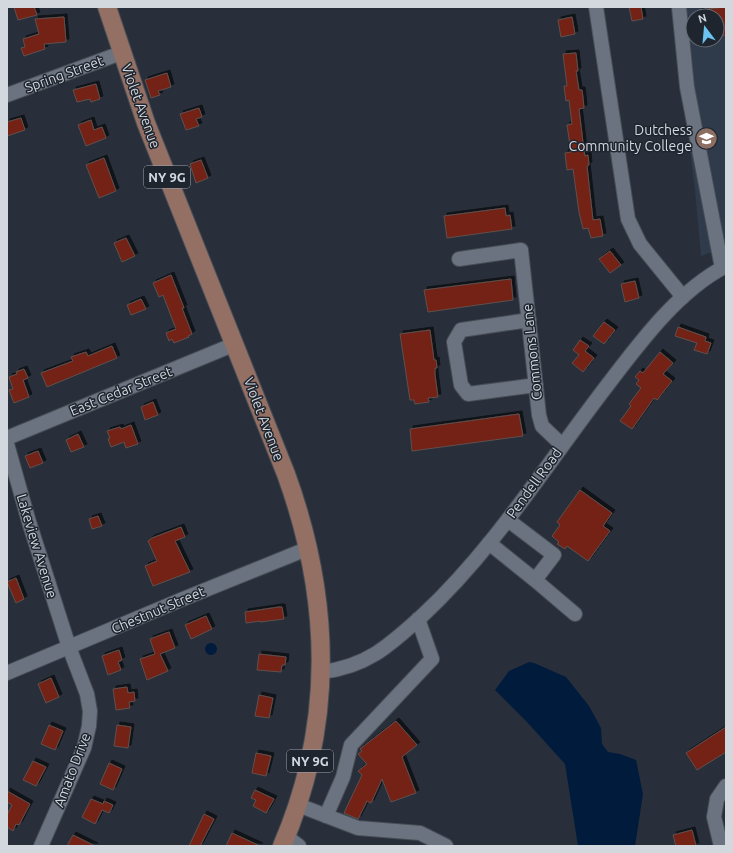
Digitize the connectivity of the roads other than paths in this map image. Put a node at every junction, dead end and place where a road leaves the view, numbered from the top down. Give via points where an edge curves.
1 (106, 7) edge
2 (596, 7) edge
3 (678, 7) edge
4 (121, 53) junction
5 (7, 95) edge
6 (459, 259) dead end
7 (724, 267) edge
8 (683, 297) junction
9 (529, 320) junction
10 (235, 344) junction
11 (536, 385) junction
12 (7, 438) edge
13 (7, 444) edge
14 (562, 445) junction
15 (508, 520) junction
16 (489, 544) junction
17 (309, 548) junction
18 (535, 580) junction
19 (576, 614) dead end
20 (418, 620) junction
21 (69, 647) junction
22 (321, 672) junction
23 (7, 673) edge
24 (726, 786) edge
25 (298, 805) junction
26 (326, 816) junction
27 (289, 843) edge
28 (41, 846) edge
29 (446, 846) edge
30 (721, 846) edge

1 - 4 main road, Violet Avenue / NY 9G
2 - 8 street via 628,219 640,244
3 - 7 street via 687,87
4 - 5 street, Spring Street
4 - 10 main road, Violet Avenue / NY 9G via 146,123
6 - 9 street, Commons Lane via 521,250
7 - 8 street, Pendell Road
8 - 14 street, Pendell Road via 645,336
9 - 11 street, Commons Lane
9 - 11 street via 461,330 454,342 461,385 468,394
10 - 12 street, East Cedar Street
10 - 17 main road, Violet Avenue / NY 9G via 293,494
11 - 14 street, Commons Lane via 542,426
13 - 21 street, Lakeview Avenue
14 - 15 street, Pendell Road
15 - 16 street, Pendell Road
15 - 18 street via 554,555
16 - 18 street
16 - 20 street, Pendell Road via 461,578
17 - 21 street, Chestnut Street
17 - 22 main road, Violet Avenue / NY 9G via 319,609
18 - 19 street
20 - 22 street, Pendell Road via 369,658 343,668
20 - 26 street via 432,659 351,745 343,777
21 - 23 street, Chestnut Street
21 - 28 street, Amato Drive via 88,694 89,726 84,748
22 - 25 main road, Violet Avenue / NY 9G via 314,742
24 - 30 street via 717,799 714,817
25 - 26 street
25 - 27 main road, Violet Avenue / NY 9G
26 - 29 street via 358,828 420,833

